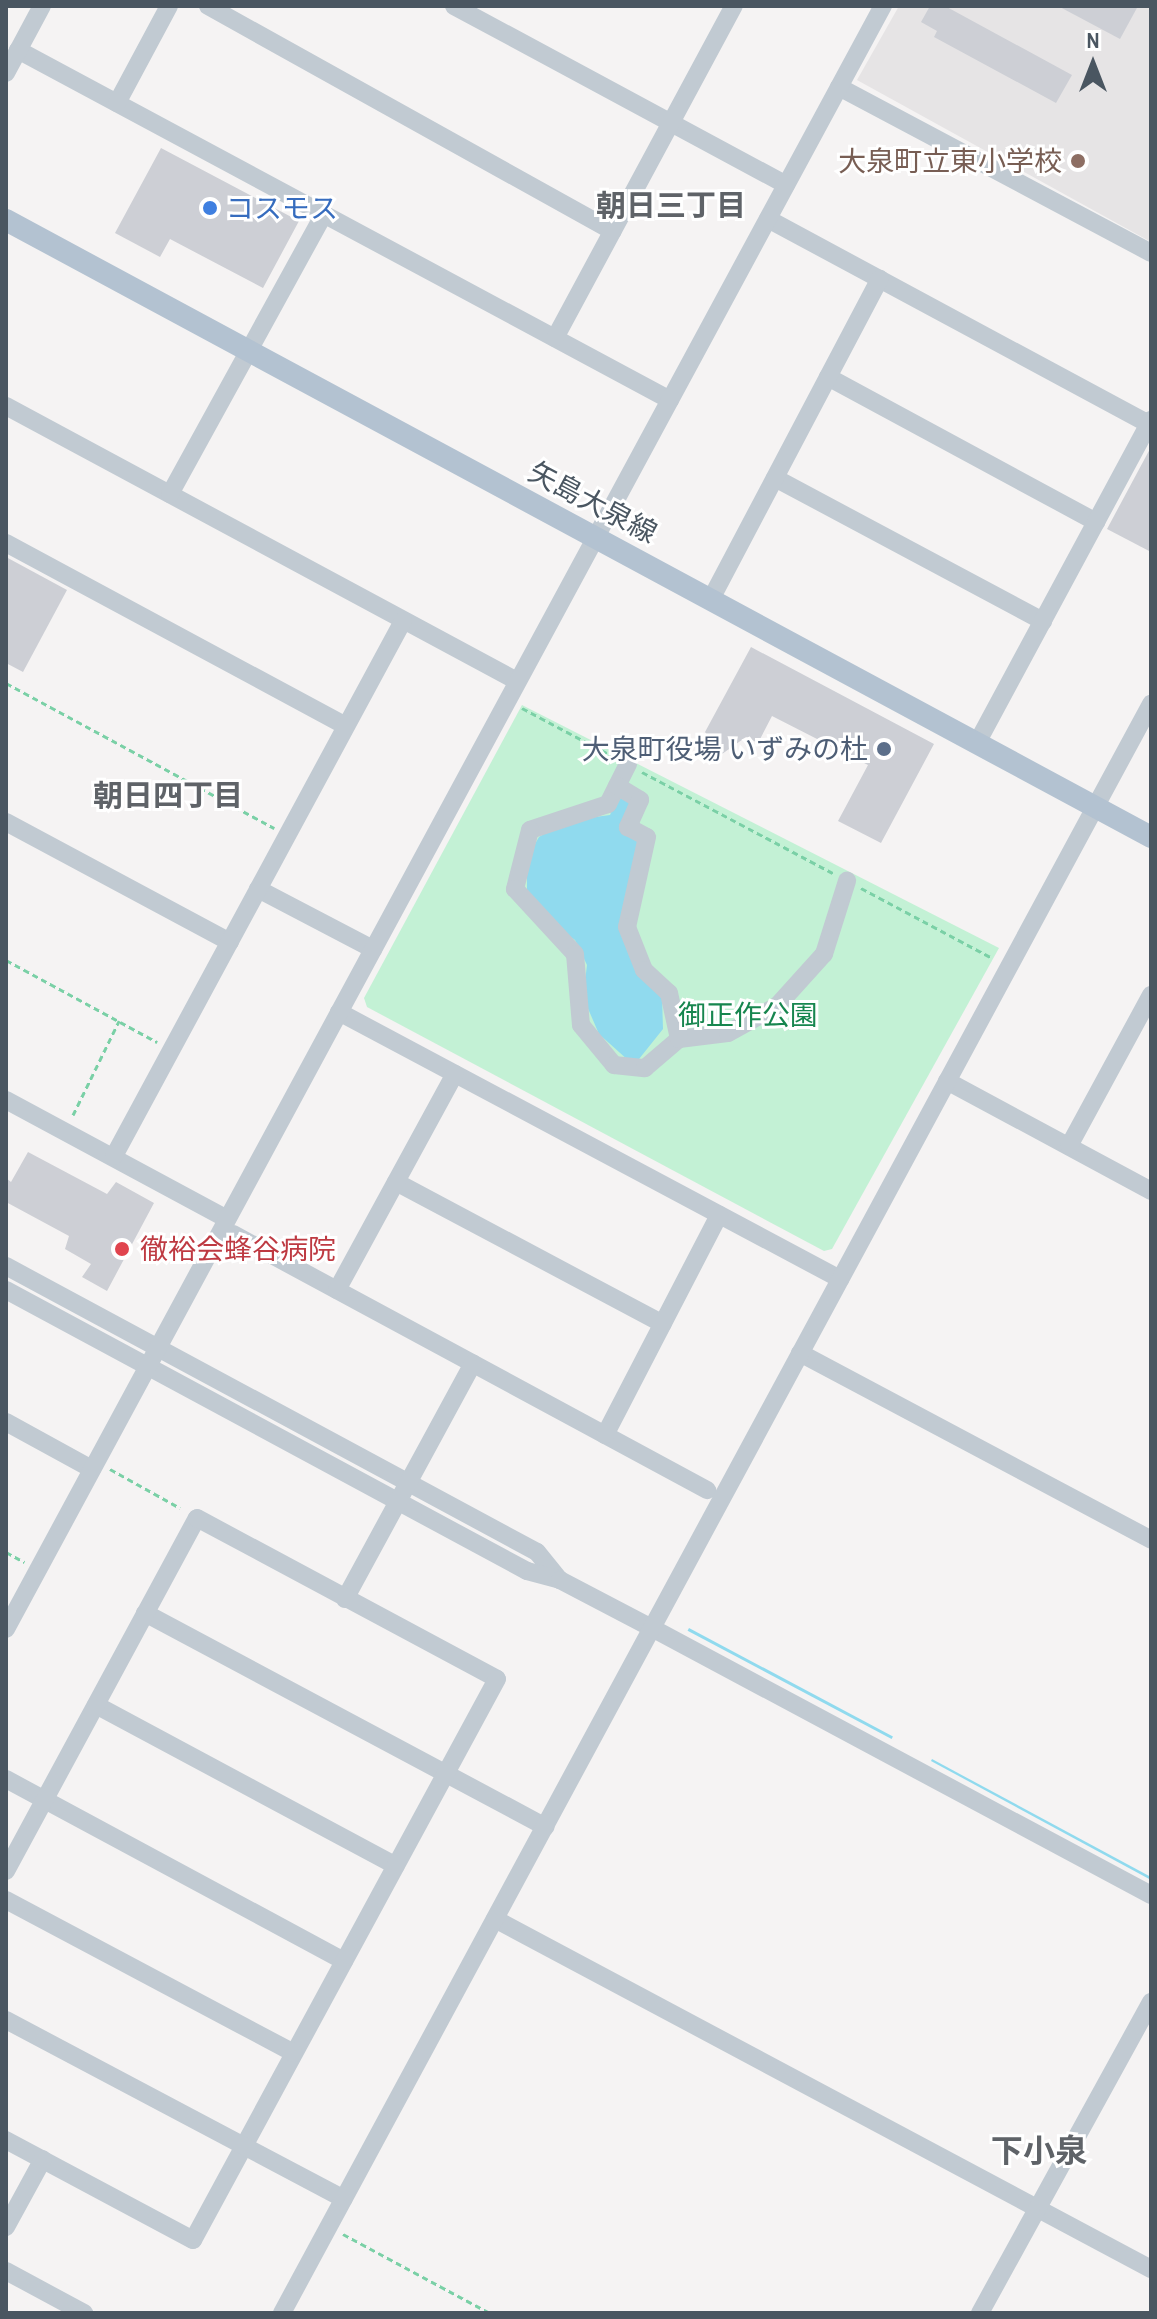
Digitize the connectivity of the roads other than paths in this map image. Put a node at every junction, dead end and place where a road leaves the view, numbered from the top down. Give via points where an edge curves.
1 (42, 6) edge
2 (169, 6) edge
3 (208, 6) edge
4 (454, 6) edge
5 (712, 6) edge
6 (883, 6) edge
7 (732, 11) edge
8 (18, 50) junction
9 (6, 73) edge
10 (839, 87) junction
11 (117, 103) junction
12 (671, 123) junction
13 (786, 185) junction
14 (324, 214) junction
15 (768, 219) junction
16 (6, 220) edge
17 (613, 231) junction
18 (1151, 253) edge
19 (880, 279) junction
20 (555, 338) junction
21 (248, 351) junction
22 (828, 377) junction
23 (670, 400) junction
24 (6, 406) edge
25 (1150, 422) edge
26 (775, 478) junction
27 (170, 494) junction
28 (1096, 522) junction
29 (595, 537) junction
30 (6, 543) edge
31 (711, 599) junction
32 (403, 621) junction
33 (1043, 621) junction
34 (517, 681) junction
35 (1151, 704) edge
36 (346, 726) junction
37 (977, 743) junction
38 (628, 764) road end
39 (617, 786) junction
40 (1097, 808) junction
41 (6, 822) edge
42 (1151, 837) edge
43 (847, 881) road end
44 (258, 889) junction
45 (230, 942) junction
46 (373, 949) junction
47 (1151, 995) edge
48 (339, 1012) junction
49 (679, 1039) junction
50 (455, 1074) junction
51 (947, 1081) junction
52 (6, 1100) edge
53 (1069, 1146) junction
54 (114, 1156) junction
55 (396, 1182) junction
56 (1151, 1191) edge
57 (719, 1215) junction
58 (230, 1227) junction
59 (6, 1266) edge
60 (840, 1279) junction
61 (6, 1290) edge
62 (337, 1290) junction
63 (663, 1324) junction
64 (158, 1347) junction
65 (800, 1353) junction
66 (473, 1363) junction
67 (148, 1366) junction
68 (6, 1422) edge
69 (605, 1435) junction
70 (94, 1465) junction
71 (408, 1482) junction
72 (707, 1490) dead end
73 (398, 1501) junction
74 (1151, 1540) edge
75 (560, 1580) junction
76 (345, 1599) junction
77 (145, 1613) junction
78 (652, 1628) junction
79 (6, 1629) edge
80 (96, 1705) junction
81 (445, 1775) junction
82 (6, 1779) edge
83 (44, 1800) junction
84 (545, 1827) junction
85 (396, 1866) junction
86 (6, 1871) edge
87 (1151, 1895) edge
88 (6, 1900) edge
89 (495, 1919) junction
90 (344, 1961) junction
91 (1151, 2002) edge
92 (6, 2020) edge
93 (294, 2053) junction
94 (6, 2140) edge
95 (244, 2145) junction
96 (43, 2159) junction
97 (344, 2199) junction
98 (1036, 2207) junction
99 (6, 2227) edge
100 (1151, 2269) edge
101 (6, 2271) edge
102 (84, 2313) edge
103 (282, 2313) edge
104 (980, 2313) edge

1 - 8 street
2 - 11 street
3 - 17 street
4 - 12 street
5 - 7 street
6 - 10 street
7 - 12 street
8 - 9 street
8 - 11 street
10 - 13 street
10 - 18 street
11 - 14 street
12 - 13 street
12 - 17 street
13 - 15 street
14 - 20 street
14 - 21 street
15 - 19 street
15 - 23 street
16 - 21 main road, 矢島大泉線
17 - 20 street
19 - 22 street
19 - 25 street
20 - 23 street
21 - 27 street
21 - 29 main road, 矢島大泉線
22 - 26 street
22 - 28 street
23 - 29 street
24 - 27 street
25 - 28 street
26 - 31 street
26 - 33 street
27 - 32 street
28 - 33 street
29 - 31 main road, 矢島大泉線
29 - 34 street
30 - 36 street
31 - 37 main road, 矢島大泉線
32 - 34 street
32 - 36 street
33 - 37 street
34 - 46 street
35 - 40 street
36 - 44 street
37 - 40 main road, 矢島大泉線
38 - 39 street
39 - 49 street via 640,800 628,827 647,837 627,927 644,970 669,993
39 - 49 street via 608,804 530,830 515,889 575,954 581,1025 614,1065 645,1068
40 - 42 main road, 矢島大泉線
40 - 51 street
41 - 45 street
43 - 49 street via 824,954 777,1006 728,1033
44 - 45 street
44 - 46 street
45 - 54 street
46 - 48 street
47 - 53 street
48 - 50 street
48 - 58 street
50 - 55 street
50 - 57 street
51 - 53 street
51 - 60 street
52 - 54 street
53 - 56 street
54 - 58 street
55 - 62 street
55 - 63 street
57 - 60 street
57 - 63 street
58 - 62 street
58 - 64 street
59 - 64 street
60 - 65 street
61 - 67 street
62 - 66 street
63 - 69 street
64 - 67 street
64 - 71 street
65 - 74 street
65 - 78 street
66 - 69 street
66 - 71 street
67 - 70 street
67 - 73 street
68 - 70 street
69 - 72 street
70 - 79 street
71 - 73 street
71 - 75 street via 537,1552
73 - 75 street via 527,1571
73 - 76 street
75 - 78 street
76 - 77 street via 197,1518
76 - 81 street via 497,1679
77 - 80 street
77 - 81 street
78 - 84 street
78 - 87 street
80 - 83 street
80 - 85 street
81 - 84 street
81 - 85 street
82 - 83 street
83 - 86 street
83 - 90 street
84 - 89 street
85 - 90 street
88 - 93 street
89 - 97 street
89 - 98 street
90 - 93 street
91 - 98 street
92 - 95 street
93 - 95 street
94 - 96 street
95 - 96 street via 193,2240
95 - 97 street
96 - 99 street
97 - 103 street
98 - 100 street
98 - 104 street
101 - 102 street

